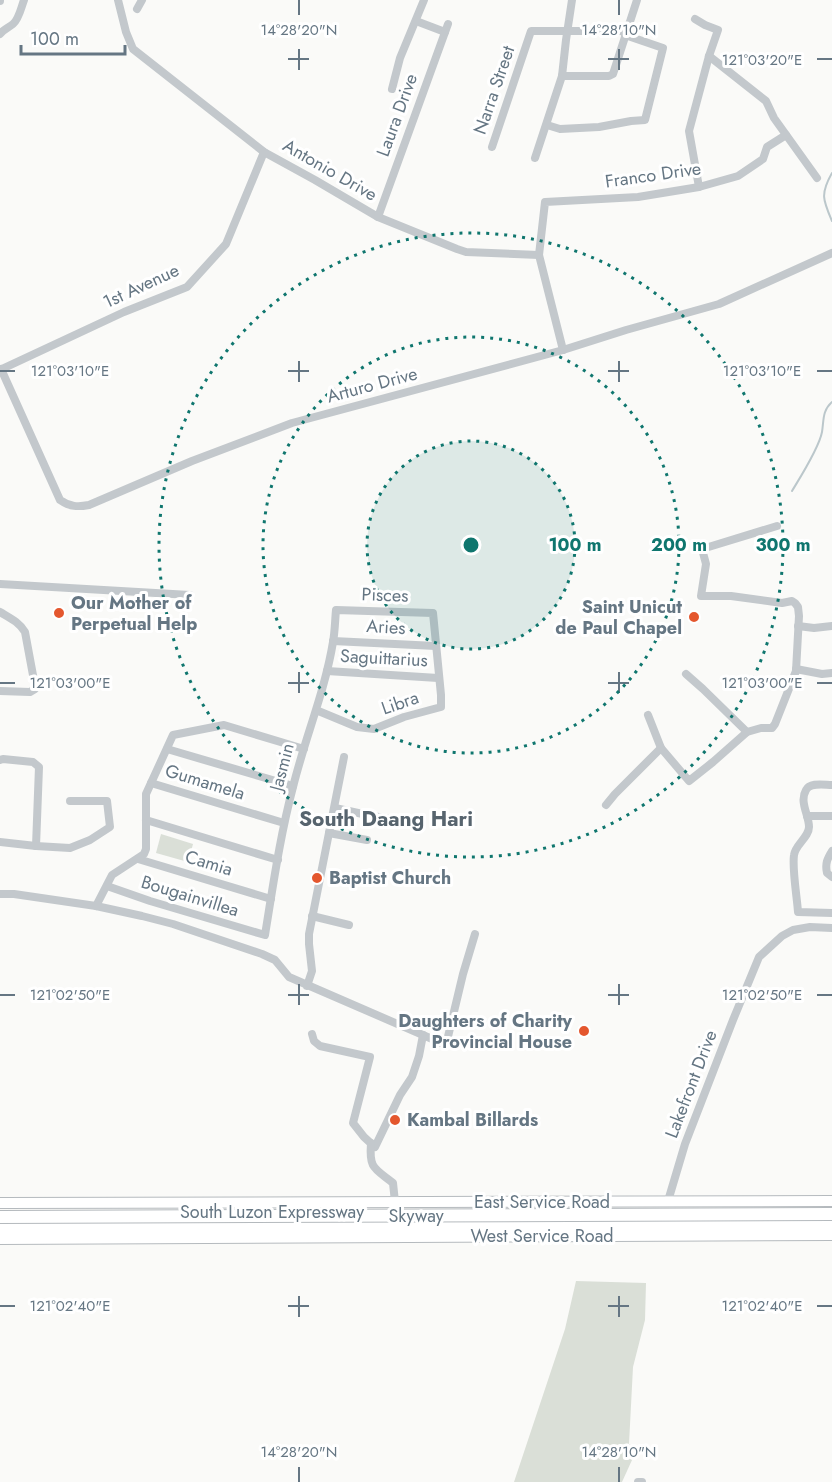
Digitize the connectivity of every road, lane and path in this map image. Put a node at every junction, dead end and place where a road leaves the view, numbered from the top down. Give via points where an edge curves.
1 (24, 0) edge
2 (118, 0) edge
3 (142, 0) edge
4 (424, 0) edge
5 (572, 0) edge
6 (637, 0) edge
7 (137, 9) dead end
8 (695, 19) dead end
9 (416, 21) junction
10 (567, 31) junction
11 (626, 33) junction
12 (0, 34) edge
13 (709, 56) junction
14 (562, 76) junction
15 (392, 89) dead end
16 (547, 125) junction
17 (786, 135) junction
18 (492, 147) dead end
19 (264, 152) junction
20 (535, 158) dead end
21 (817, 177) dead end
22 (699, 187) junction
23 (378, 217) junction
24 (832, 254) edge
25 (539, 255) junction
26 (563, 350) junction
27 (1, 369) edge
28 (777, 526) dead end
29 (0, 584) edge
30 (190, 595) dead end
31 (336, 610) joint
32 (0, 612) edge
33 (433, 613) joint
34 (798, 626) junction
35 (832, 627) edge
36 (333, 641) junction
37 (436, 646) junction
38 (796, 669) junction
39 (327, 671) junction
40 (832, 673) edge
41 (686, 674) dead end
42 (438, 678) junction
43 (0, 691) edge
44 (316, 710) junction
45 (648, 715) dead end
46 (747, 732) junction
47 (661, 748) junction
48 (167, 749) junction
49 (304, 749) junction
50 (344, 757) dead end
51 (0, 760) edge
52 (151, 783) junction
53 (832, 785) edge
54 (293, 786) junction
55 (70, 801) dead end
56 (606, 805) dead end
57 (335, 808) junction
58 (807, 816) junction
59 (832, 816) edge
60 (146, 820) junction
61 (413, 822) dead end
62 (284, 823) junction
63 (329, 833) junction
64 (366, 840) dead end
65 (0, 842) edge
66 (36, 846) junction
67 (832, 851) edge
68 (138, 858) junction
69 (278, 860) junction
70 (832, 877) edge
71 (107, 886) junction
72 (0, 894) edge
73 (271, 899) junction
74 (96, 906) junction
75 (832, 914) edge
76 (312, 916) junction
77 (349, 925) dead end
78 (832, 927) edge
79 (475, 934) dead end
80 (265, 935) joint
81 (307, 986) junction
82 (312, 1034) dead end
83 (423, 1035) junction
84 (371, 1143) junction
85 (832, 1200) edge
86 (668, 1201) junction
87 (395, 1202) junction
88 (0, 1203) edge
89 (832, 1212) edge
90 (0, 1215) edge
91 (832, 1222) edge
92 (0, 1225) edge
93 (832, 1227) edge
94 (0, 1230) edge
95 (832, 1235) edge
96 (0, 1239) edge

1 - 12 street via 16,21
2 - 19 street, Antonio Drive via 133,49
3 - 7 street
4 - 9 street
5 - 10 street
6 - 11 street
8 - 13 street via 718,30
9 - 15 street
9 - 23 street, Laura Drive via 447,28
10 - 11 street, Narra Street
10 - 14 street
10 - 18 street, Narra Street via 531,31
11 - 14 street via 613,74
11 - 16 street, Narra Street via 663,48 645,120 560,129
13 - 17 street via 766,101
13 - 22 street via 689,131
14 - 16 street
16 - 20 street
17 - 21 street
17 - 22 street, Franco Drive via 767,147 763,159 745,172
19 - 23 street, Antonio Drive
19 - 27 street, 1st Avenue via 226,244 187,287
22 - 25 street, Franco Drive via 638,198 545,202
23 - 25 street, Antonio Drive via 466,252
24 - 26 street, Arturo Drive via 719,304
25 - 26 street, Franco Drive
26 - 27 street, Arturo Drive via 292,423 77,507 60,500
28 - 34 street via 702,549 706,564 701,596 792,601 798,607
29 - 30 street
31 - 33 street, Pisces
31 - 36 street, Jasmin
32 - 43 street via 25,632 35,689
33 - 37 street, Libra
34 - 35 street
34 - 38 street
36 - 37 street, Aries
36 - 39 street, Jasmin
37 - 42 street, Libra
38 - 40 street
38 - 46 street via 772,728
39 - 42 street, Saguittarius
39 - 44 street, Jasmin
41 - 46 street
42 - 44 street, Libra via 441,707 374,729 357,727
44 - 49 street, Jasmin
45 - 47 street
46 - 47 street via 689,781
47 - 56 street
48 - 49 street via 173,735 224,725
48 - 52 street
48 - 54 street
49 - 54 street, Jasmin
50 - 57 street
51 - 66 street via 33,762 39,767
52 - 60 street via 146,794
52 - 62 street, Gumamela
53 - 58 street via 807,787
54 - 62 street, Jasmin
55 - 66 street via 107,801 110,827 70,848
57 - 61 street
57 - 63 street
58 - 59 street
58 - 75 street via 808,832 794,854 798,912
60 - 68 street via 146,849
60 - 69 street
62 - 69 street, Jasmin
63 - 64 street
63 - 76 street
65 - 66 street
67 - 70 street via 825,866
68 - 71 street via 112,875
68 - 73 street, Camia
69 - 73 street, Jasmin
71 - 74 street
71 - 80 street, Bougainvillea
72 - 74 street
73 - 80 street, Jasmin
74 - 81 street via 142,915 262,954
76 - 77 street
76 - 81 street via 312,971
78 - 86 street, Lakefront Drive via 793,930 759,957 685,1144
79 - 83 street via 446,1045
81 - 83 street
82 - 84 street via 320,1046 370,1058 353,1123
83 - 84 street via 412,1077 376,1147
84 - 87 street via 370,1162 393,1183
85 - 86 main road, East Service Road
86 - 87 main road, East Service Road
87 - 88 main road, East Service Road
89 - 90 highway, Skyway
91 - 92 highway, Skyway
93 - 94 highway, South Luzon Expressway
95 - 96 main road, West Service Road

